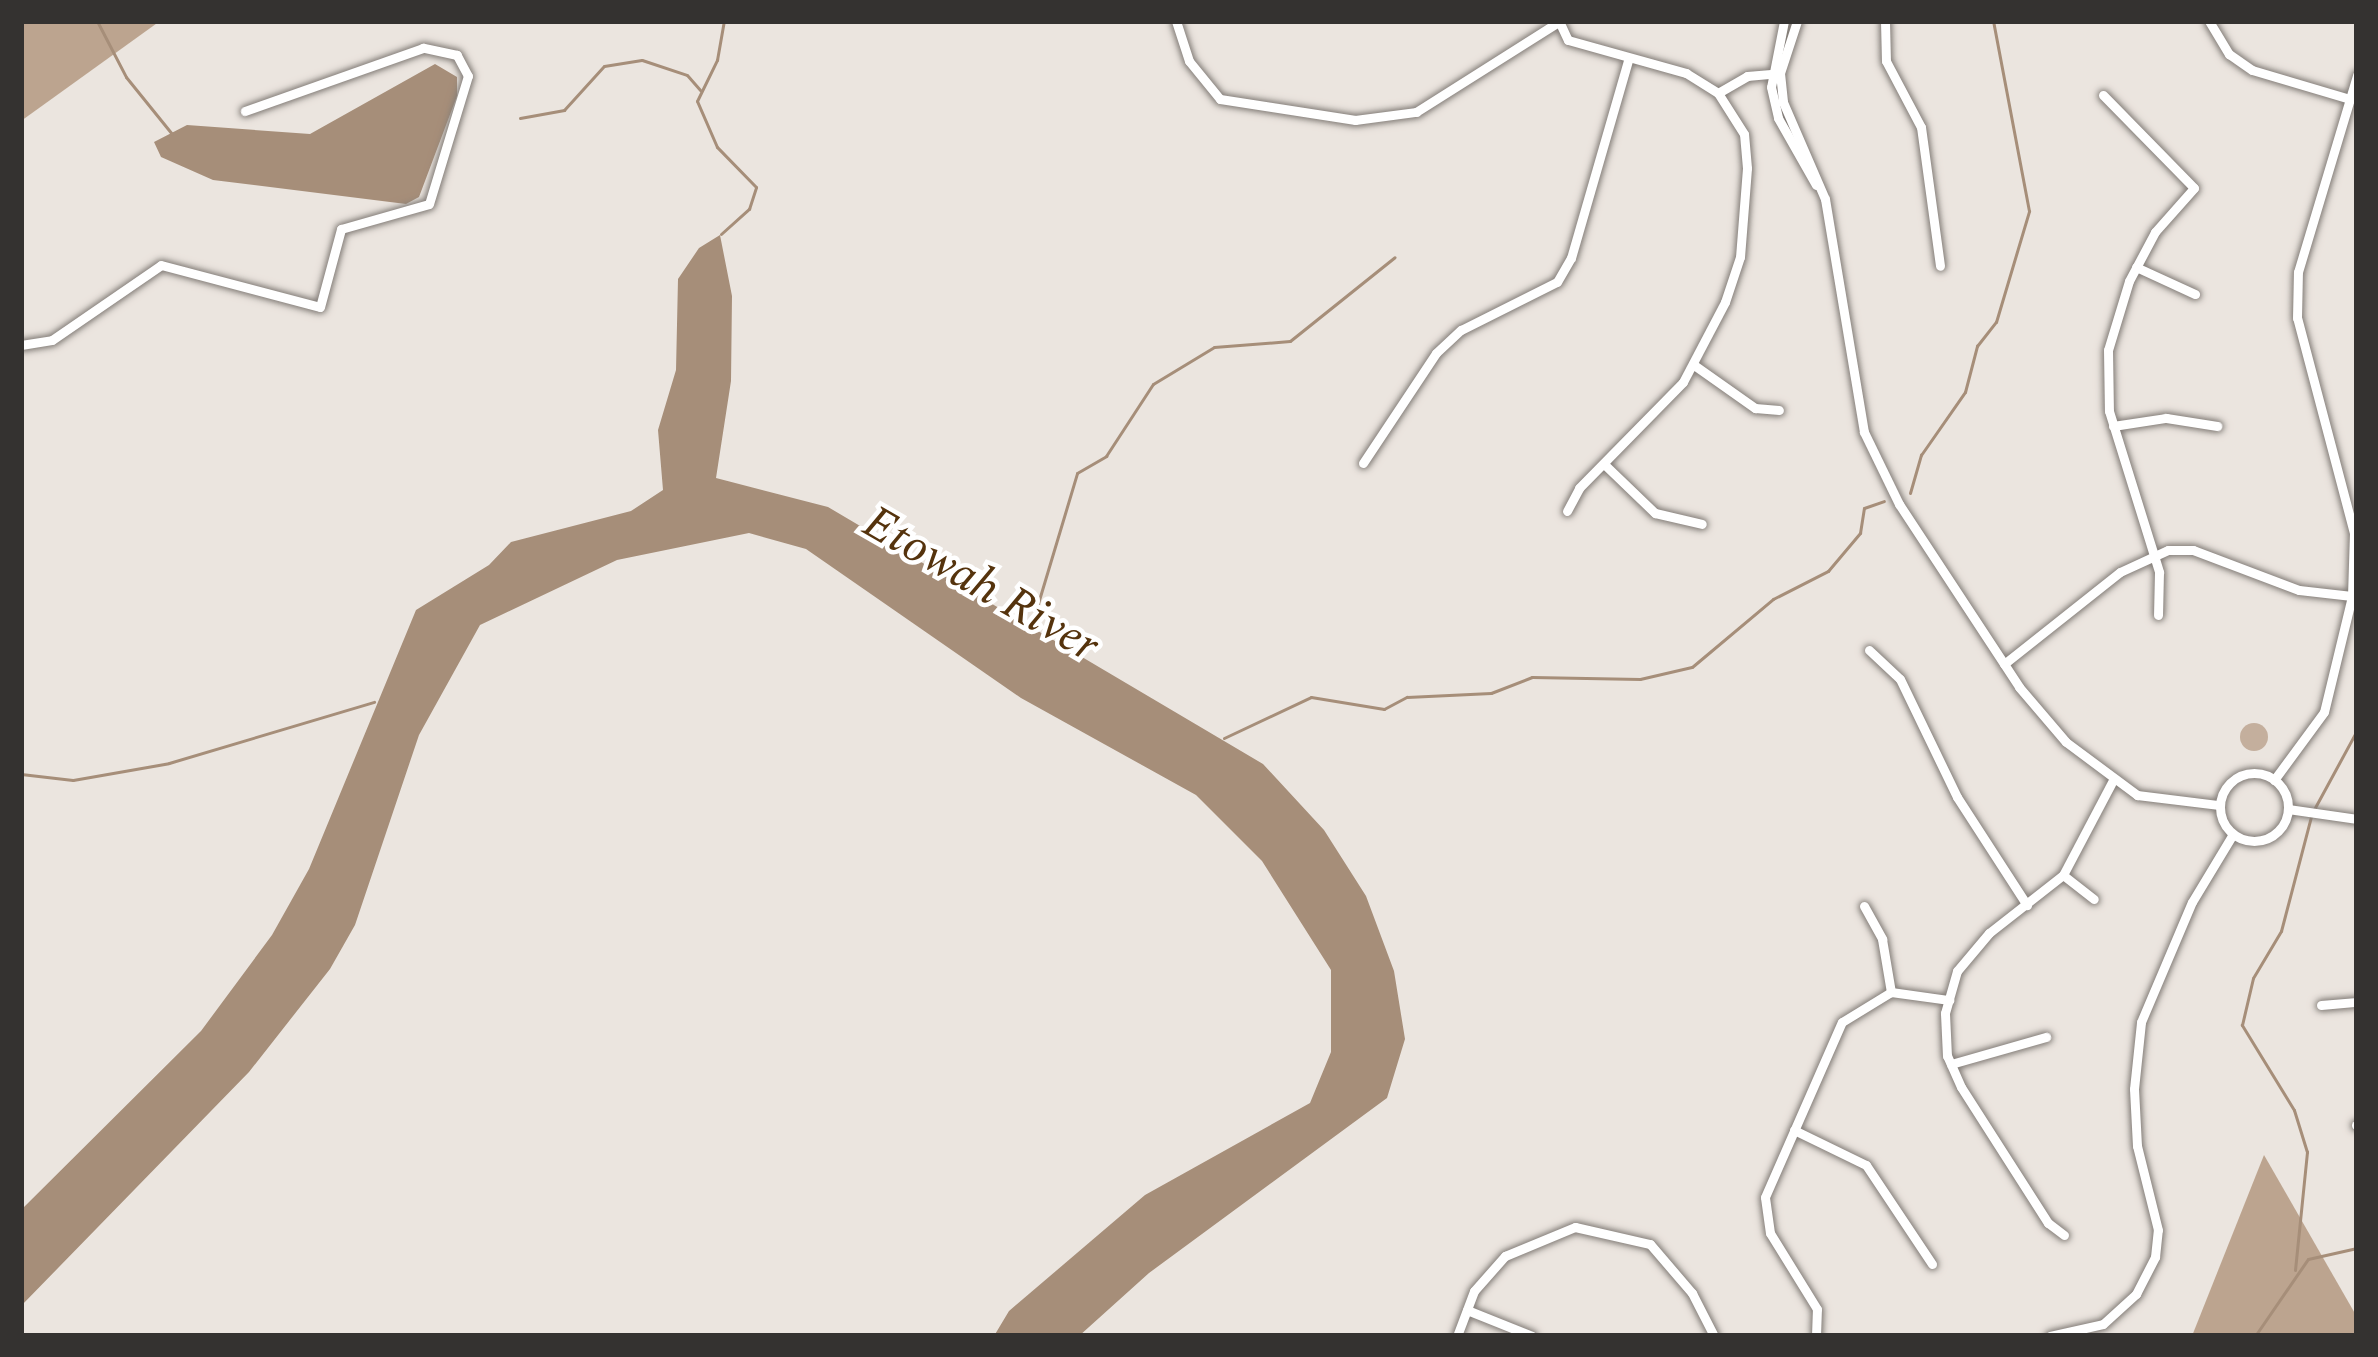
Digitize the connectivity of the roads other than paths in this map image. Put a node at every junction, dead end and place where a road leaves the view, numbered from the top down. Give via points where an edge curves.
1 (1176, 21) edge
2 (1560, 21) edge
3 (1784, 21) edge
4 (1797, 21) edge
5 (1885, 21) edge
6 (2209, 21) edge
7 (1628, 60) junction
8 (1776, 72) junction
9 (2357, 75) edge
10 (1718, 93) junction
11 (2103, 95) dead end
12 (2350, 99) junction
13 (245, 111) dead end
14 (1940, 266) dead end
15 (2136, 267) junction
16 (2195, 294) dead end
17 (21, 344) edge
18 (1694, 365) junction
19 (1778, 410) dead end
20 (2113, 426) junction
21 (2217, 426) dead end
22 (1363, 463) dead end
23 (1604, 464) junction
24 (1567, 511) dead end
25 (1702, 524) dead end
26 (2152, 554) junction
27 (2352, 596) junction
28 (2158, 615) dead end
29 (1869, 650) dead end
30 (2004, 664) junction
31 (2274, 780) junction
32 (2112, 782) junction
33 (2219, 805) junction
34 (2288, 809) junction
35 (2357, 819) edge
36 (2233, 834) junction
37 (2063, 875) junction
38 (2094, 899) dead end
39 (2027, 905) junction
40 (1864, 906) dead end
41 (1891, 992) junction
42 (1949, 1000) junction
43 (2357, 1002) edge
44 (2321, 1005) dead end
45 (2045, 1037) dead end
46 (1951, 1064) junction
47 (1794, 1130) junction
48 (2064, 1234) dead end
49 (1932, 1264) dead end
50 (1467, 1310) junction
51 (1457, 1336) edge
52 (1532, 1336) edge
53 (1714, 1336) edge
54 (1816, 1336) edge
55 (2050, 1336) edge

1 - 2 street via 1189,61 1220,99 1355,120 1416,112
2 - 7 street via 1568,40
3 - 8 street
4 - 8 street
5 - 14 street via 1886,61 1922,127
6 - 12 street via 2229,54 2252,70
7 - 10 street via 1686,73
7 - 22 street via 1571,258 1557,282 1461,330 1436,353
8 - 10 street
8 - 30 street via 1778,118 1825,199 1864,432 1899,504
9 - 12 street
10 - 18 street via 1744,134 1744,212 1740,256
11 - 15 street via 2194,188
12 - 27 street via 2299,272 2297,318 2354,533
13 - 17 street via 423,48 448,50 465,66 466,92 429,204 341,229 320,307 161,265 52,340
15 - 16 street
15 - 20 street via 2108,350
18 - 19 street via 1755,407
18 - 23 street
20 - 21 street via 2166,418
20 - 26 street
23 - 24 street
23 - 25 street via 1655,513
26 - 27 street via 2193,550 2299,590
26 - 28 street
26 - 30 street
27 - 31 street via 2324,712
29 - 39 street via 1900,680 1957,797
30 - 32 street via 2066,742
31 - 33 street via 2244,774
31 - 34 street
32 - 33 street via 2137,795
32 - 37 street
33 - 36 street
34 - 35 street
34 - 36 street via 2280,829 2263,840
36 - 55 street via 2192,902 2141,1022 2134,1089 2156,1257 2136,1294 2103,1324
37 - 38 street
37 - 39 street
39 - 42 street via 1978,945
40 - 41 street via 1882,939
41 - 42 street
41 - 47 street via 1842,1022
42 - 46 street
43 - 44 street
45 - 46 street
46 - 48 street via 2048,1223
47 - 49 street via 1866,1165
47 - 54 street via 1766,1197 1770,1233 1817,1309
50 - 51 street
50 - 52 street
50 - 53 street via 1474,1291 1524,1243 1575,1227 1604,1230 1650,1244 1673,1266

